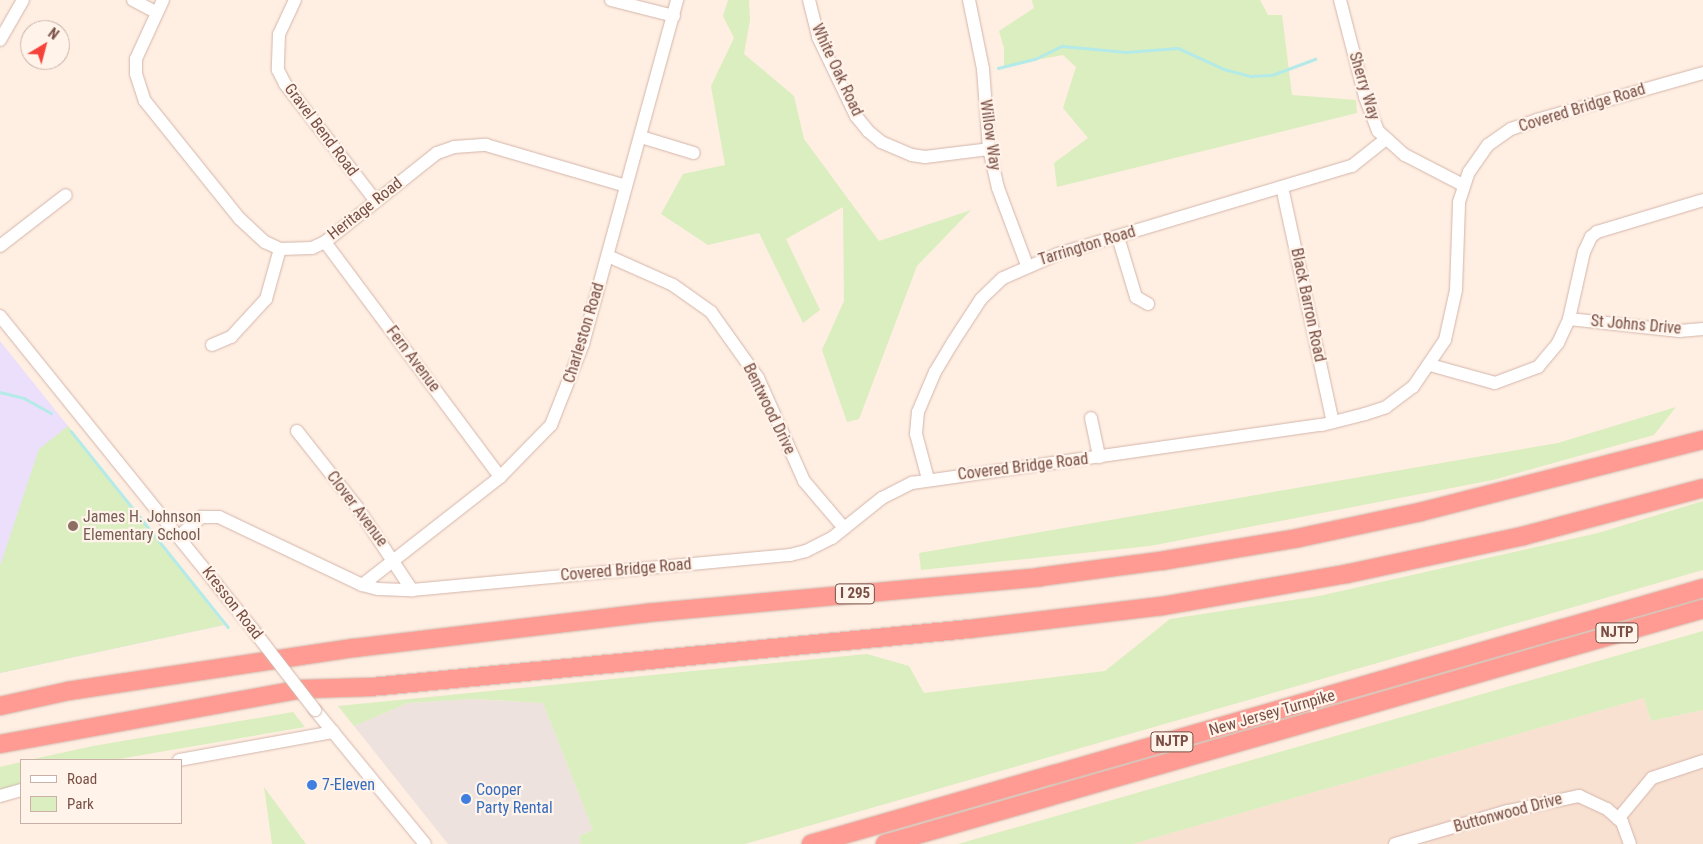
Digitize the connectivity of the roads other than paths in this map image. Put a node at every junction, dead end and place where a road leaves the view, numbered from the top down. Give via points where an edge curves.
1 (23, 0) edge
2 (133, 0) edge
3 (163, 0) edge
4 (295, 0) edge
5 (611, 0) edge
6 (677, 0) edge
7 (809, 0) edge
8 (969, 0) edge
9 (1340, 0) edge
10 (156, 12) junction
11 (674, 16) junction
12 (0, 40) edge
13 (1703, 73) edge
14 (641, 137) junction
15 (1386, 139) junction
16 (989, 150) junction
17 (694, 153) dead end
18 (1463, 185) junction
19 (626, 186) junction
20 (1282, 187) junction
21 (66, 194) dead end
22 (375, 200) junction
23 (1703, 200) edge
24 (1118, 237) junction
25 (325, 242) junction
26 (0, 246) edge
27 (280, 249) junction
28 (608, 256) junction
29 (1027, 265) junction
30 (1148, 304) dead end
31 (0, 316) edge
32 (1569, 319) junction
33 (1703, 328) edge
34 (212, 346) dead end
35 (1430, 366) junction
36 (1091, 418) dead end
37 (1333, 422) junction
38 (297, 431) dead end
39 (1703, 440) edge
40 (1099, 457) junction
41 (500, 477) junction
42 (928, 479) junction
43 (1703, 488) edge
44 (844, 528) junction
45 (179, 536) junction
46 (394, 560) junction
47 (362, 585) junction
48 (1703, 588) edge
49 (412, 590) junction
50 (1703, 609) edge
51 (0, 706) edge
52 (333, 732) junction
53 (0, 744) edge
54 (182, 759) edge
55 (1703, 761) edge
56 (20, 790) edge
57 (0, 796) edge
58 (1618, 819) junction
59 (425, 844) edge
60 (811, 844) edge
61 (885, 844) edge
62 (1395, 844) edge
63 (1630, 844) edge

1 - 12 street
2 - 10 street
3 - 10 street
4 - 22 street, Gravel Bend Road via 279,34 278,70 285,84
5 - 11 street
6 - 11 street, Charleston Road
7 - 16 street, White Oak Road via 818,37 856,116 881,142 925,157
8 - 16 street, Willow Way via 983,69
9 - 15 street, Sherry Way via 1372,118
10 - 27 street via 136,59 136,74 145,100 240,219 265,242
11 - 14 street, Charleston Road
13 - 18 street, Covered Bridge Road via 1511,129 1482,152
14 - 17 street
14 - 19 street, Charleston Road
15 - 18 street, Sherry Way via 1405,155
15 - 20 street, Tarrington Road via 1352,166
16 - 29 street, Willow Way via 998,188
18 - 35 street, Covered Bridge Road via 1457,222 1456,290 1450,324
19 - 22 street, Heritage Road via 486,145 468,144 437,153
19 - 28 street, Charleston Road
20 - 24 street, Tarrington Road
20 - 37 street, Black Barron Road
21 - 26 street
22 - 25 street, Heritage Road
23 - 32 street via 1597,232 1584,252
24 - 29 street, Tarrington Road
24 - 30 street via 1136,297
25 - 27 street, Heritage Road via 312,248
25 - 41 street, Fern Avenue
27 - 34 street via 266,299 231,337
28 - 41 street, Charleston Road via 583,344 558,412 537,442
28 - 44 street, Bentwood Drive via 672,285 711,312 758,378 804,480
29 - 42 street, Tarrington Road via 991,287 935,372 918,412 916,434
31 - 45 street, Kresson Road
32 - 33 street, St Johns Drive via 1679,331
32 - 35 street via 1558,343 1538,367 1507,382 1476,380
35 - 37 street, Covered Bridge Road via 1413,386 1386,407
36 - 40 street
37 - 40 street, Covered Bridge Road
38 - 46 street, Clover Avenue
39 - 51 highway, I 295 via 1523,489 1420,512 1298,538 1161,561 1029,578 647,613 354,648 68,690
40 - 42 street, Covered Bridge Road
41 - 46 street, Charleston Road
42 - 44 street, Covered Bridge Road via 897,489
43 - 53 highway via 1523,536 1346,574 1162,606 371,687 304,689
44 - 49 street, Covered Bridge Road via 817,546 790,554
45 - 47 street, Covered Bridge Road via 202,516 218,517
45 - 52 street, Kresson Road, bridge
46 - 47 street, Charleston Road
46 - 49 street, Clover Avenue
47 - 49 street, Covered Bridge Road
48 - 60 highway, New Jersey Turnpike / NJTP
50 - 61 highway, New Jersey Turnpike / NJTP
52 - 54 street
52 - 59 street, Kresson Road
55 - 58 street via 1652,778
56 - 57 street
58 - 62 street, Buttonwood Drive via 1590,800 1568,797
58 - 63 street, Buttonwood Drive via 1628,834

